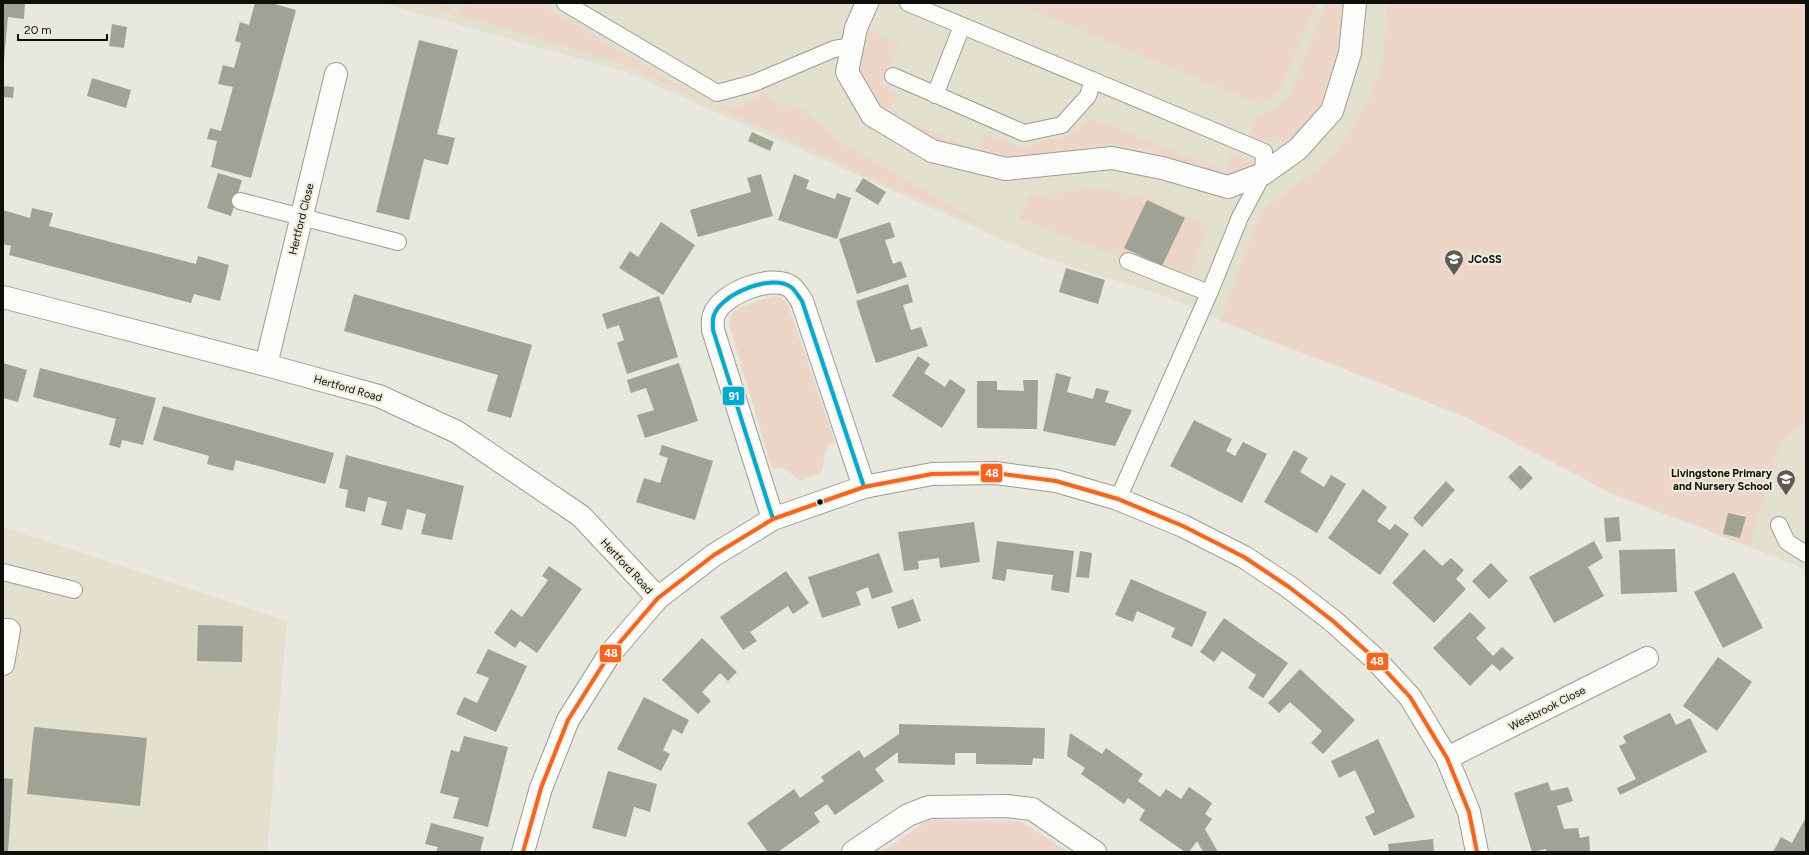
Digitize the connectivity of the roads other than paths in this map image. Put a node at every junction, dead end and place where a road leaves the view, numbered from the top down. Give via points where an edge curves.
1 (565, 3) edge
2 (866, 3) edge
3 (908, 3) edge
4 (1355, 3) edge
5 (962, 26) junction
6 (852, 46) junction
7 (336, 74) dead end
8 (893, 76) dead end
9 (1093, 80) junction
10 (935, 95) junction
11 (1263, 174) junction
12 (240, 201) dead end
13 (301, 218) junction
14 (398, 242) dead end
15 (1128, 261) dead end
16 (1209, 293) junction
17 (3, 297) edge
18 (266, 365) junction
19 (864, 488) junction
20 (1118, 499) junction
21 (773, 519) junction
22 (1779, 525) dead end
23 (1806, 554) edge
24 (3, 572) edge
25 (74, 590) dead end
26 (658, 598) junction
27 (3, 630) edge
28 (1647, 658) dead end
29 (3, 664) edge
30 (1447, 758) junction
31 (523, 852) edge
32 (853, 852) edge
33 (1096, 852) edge
34 (1477, 852) edge

1 - 6 lane via 717,93 754,83 834,49
2 - 6 street
3 - 5 lane
4 - 11 street via 1350,53 1332,111 1298,149
5 - 9 lane
5 - 10 lane
6 - 11 street via 847,72 872,115 932,151 1006,169 1112,158 1162,168 1228,187
7 - 13 street, Hertford Close
8 - 10 lane
9 - 10 lane via 1088,96 1062,125 1024,133
9 - 11 lane via 1264,152
11 - 16 lane via 1240,217
12 - 13 lane
13 - 14 lane
13 - 18 street, Hertford Close
15 - 16 lane
16 - 20 lane
17 - 18 street, Hertford Road
18 - 26 street, Hertford Road via 379,396 457,432 581,516
19 - 20 street via 932,474 995,473 1056,481
19 - 21 street
19 - 21 street via 802,301 791,286 772,282 749,286 723,301 714,315 713,330
20 - 30 street via 1183,526 1244,557 1289,586 1368,653 1404,692
21 - 26 street via 714,555
22 - 23 lane via 1787,542
24 - 25 lane
26 - 31 street via 610,655 568,720 541,788
27 - 29 street via 9,630
28 - 30 street, Westbrook Close
30 - 34 street via 1469,812
32 - 33 street via 908,815 929,807 1007,806 1032,809

